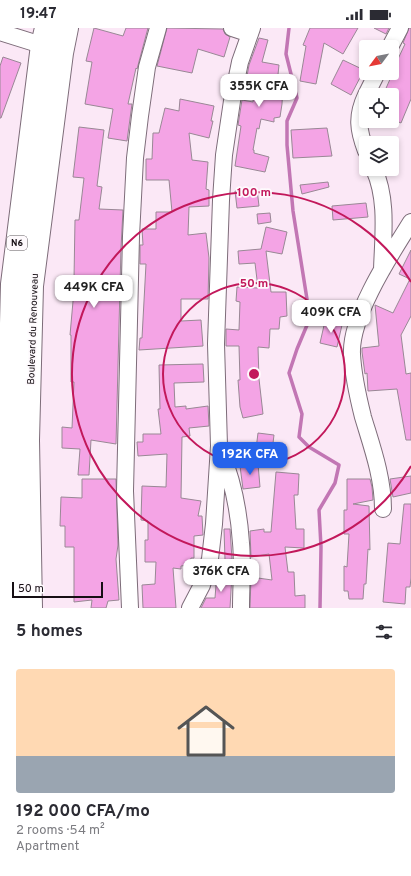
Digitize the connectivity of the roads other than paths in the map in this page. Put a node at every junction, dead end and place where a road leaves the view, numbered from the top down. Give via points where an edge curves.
1 (67, 28) edge
2 (158, 28) edge
3 (232, 28) edge
4 (400, 28) edge
5 (251, 31) edge
6 (0, 32) edge
7 (44, 36) edge
8 (394, 40) edge
9 (62, 52) junction
10 (377, 176) edge
11 (411, 222) edge
12 (382, 270) junction
13 (22, 285) junction
14 (219, 446) junction
15 (383, 509) dead end
16 (20, 579) junction
17 (10, 608) edge
18 (31, 608) edge
19 (130, 608) edge
20 (190, 608) edge
21 (241, 608) edge

1 - 9 highway, Boulevard du Renouveau / N6
2 - 19 street via 147,67 140,116 131,236 125,491
3 - 5 street
4 - 8 street
5 - 14 street via 240,62 224,155 216,344
6 - 7 street
7 - 9 street
7 - 13 highway, N6
9 - 13 highway, Boulevard du Renouveau / N6
10 - 12 street via 383,206
11 - 12 street
12 - 15 street via 355,329 352,353 356,388 377,462
13 - 16 highway, N6 via 18,441
14 - 20 street via 210,559 202,585
14 - 21 street via 235,495 241,543
16 - 17 highway, N6
16 - 18 highway, N6

